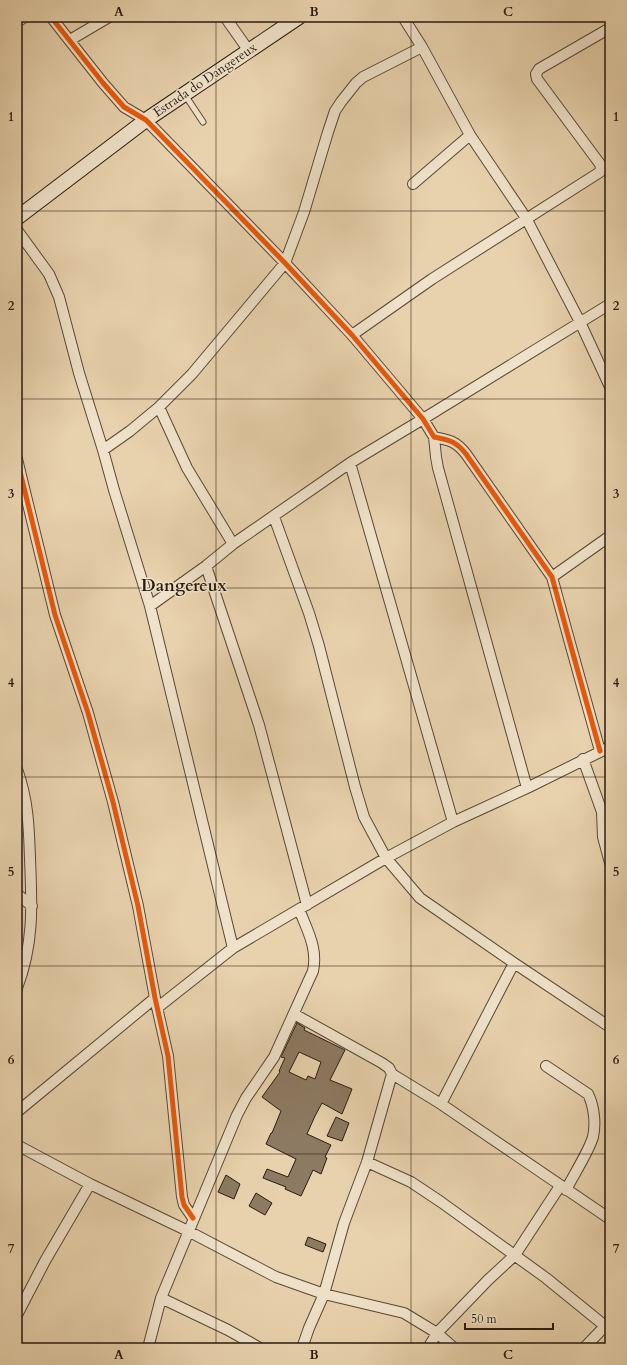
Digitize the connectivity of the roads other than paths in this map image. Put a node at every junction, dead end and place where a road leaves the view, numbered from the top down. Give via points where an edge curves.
1 (25, 17) edge
2 (51, 17) edge
3 (109, 17) edge
4 (226, 17) edge
5 (299, 17) edge
6 (403, 17) edge
7 (17, 22) edge
8 (610, 28) edge
9 (70, 40) junction
10 (422, 47) junction
11 (250, 51) junction
12 (184, 94) junction
13 (146, 120) junction
14 (203, 122) dead end
15 (470, 134) junction
16 (413, 184) dead end
17 (17, 218) edge
18 (526, 218) junction
19 (17, 230) edge
20 (285, 263) junction
21 (610, 304) edge
22 (580, 322) junction
23 (352, 335) junction
24 (610, 387) edge
25 (159, 406) junction
26 (424, 419) junction
27 (434, 437) junction
28 (103, 450) junction
29 (350, 463) junction
30 (18, 464) edge
31 (274, 517) junction
32 (610, 536) edge
33 (233, 544) junction
34 (206, 566) junction
35 (552, 577) junction
36 (150, 606) junction
37 (610, 747) edge
38 (600, 751) junction
39 (583, 759) junction
40 (17, 769) edge
41 (527, 788) junction
42 (606, 815) edge
43 (454, 822) junction
44 (386, 858) junction
45 (610, 863) edge
46 (17, 894) edge
47 (32, 906) junction
48 (303, 907) junction
49 (233, 948) junction
50 (514, 963) junction
51 (17, 988) edge
52 (156, 1003) junction
53 (294, 1014) junction
54 (610, 1027) edge
55 (546, 1066) dead end
56 (392, 1074) junction
57 (441, 1104) junction
58 (17, 1112) edge
59 (17, 1145) edge
60 (367, 1162) junction
61 (90, 1184) junction
62 (563, 1188) junction
63 (193, 1218) junction
64 (610, 1219) edge
65 (188, 1231) junction
66 (515, 1255) junction
67 (324, 1294) junction
68 (161, 1298) junction
69 (17, 1315) edge
70 (609, 1326) edge
71 (437, 1333) junction
72 (148, 1348) edge
73 (260, 1348) edge
74 (302, 1348) edge
75 (428, 1348) edge
76 (454, 1348) edge
77 (584, 1348) edge

1 - 7 street
2 - 9 street
3 - 9 street
4 - 11 street
5 - 11 main road, Estrada do Dangereux
6 - 10 street
8 - 18 street via 536,74 537,79 600,164 600,172
9 - 13 street via 124,107
10 - 15 street
10 - 20 street via 363,77 341,102 328,132 304,212
11 - 12 main road, Estrada do Dangereux
12 - 13 main road, Estrada do Dangereux
12 - 14 lane
13 - 17 main road, Estrada do Dangereux
13 - 20 street
15 - 16 street
15 - 18 street
18 - 22 street
18 - 23 street
19 - 28 street via 54,285
20 - 23 street
20 - 25 street via 192,374
21 - 22 street
22 - 24 street
22 - 26 street
23 - 26 street
25 - 28 street
25 - 33 street via 187,468
26 - 27 street
26 - 29 street
27 - 35 street via 452,441 460,446
27 - 41 street via 438,468
28 - 36 street
29 - 31 street
29 - 43 street
30 - 52 street via 55,615 114,802 138,906
31 - 33 street
31 - 44 street via 319,646 364,817
32 - 35 street
33 - 34 street
34 - 36 street
34 - 48 street via 259,726
35 - 38 street
36 - 49 street
37 - 38 street
38 - 39 street
39 - 41 street
39 - 42 street
40 - 47 street via 28,808
41 - 43 street
42 - 45 street via 603,837
43 - 44 street
44 - 48 street
44 - 50 street via 420,898
46 - 47 street
47 - 51 street via 29,947
48 - 49 street
48 - 53 street via 315,961
49 - 52 street
50 - 54 street
50 - 57 street
52 - 58 street
52 - 63 street via 169,1063 182,1197
53 - 56 street via 382,1063
53 - 63 street via 274,1057 237,1115
55 - 62 street via 588,1094 594,1112 593,1137
56 - 57 street
56 - 60 street
57 - 62 street
59 - 61 street
60 - 66 street via 424,1190
60 - 67 street via 344,1223
61 - 65 street
61 - 69 street
62 - 64 street
62 - 66 street
63 - 65 street
65 - 67 street via 276,1277
65 - 68 street
66 - 70 street
66 - 71 street
67 - 71 street via 404,1313
67 - 74 street
68 - 72 street
68 - 73 street
70 - 77 street
71 - 75 street
71 - 76 street

